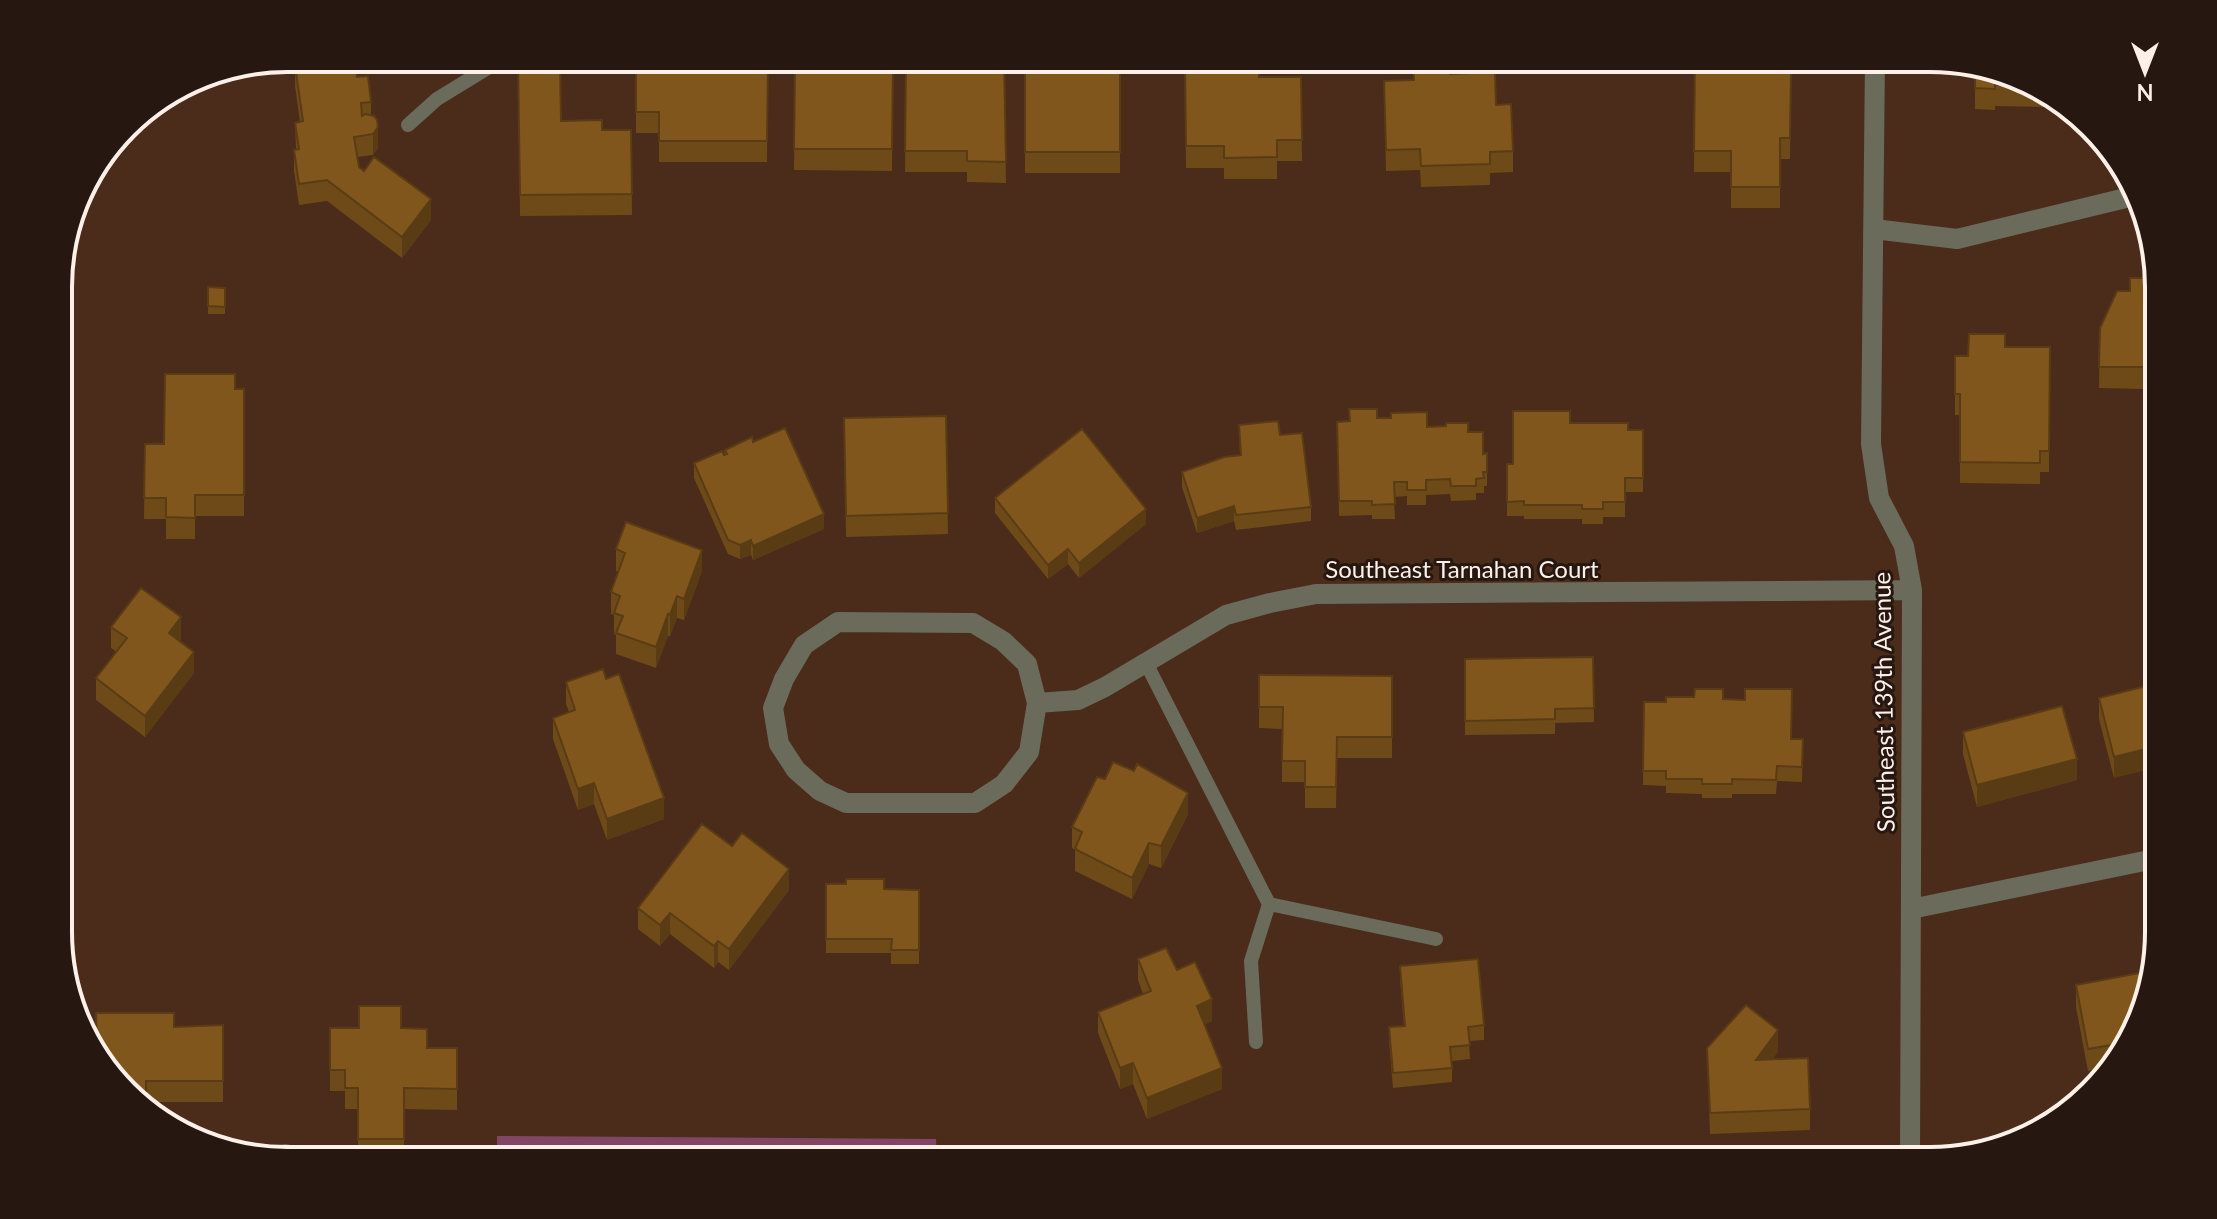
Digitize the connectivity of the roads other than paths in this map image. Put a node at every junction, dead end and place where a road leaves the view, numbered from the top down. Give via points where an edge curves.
1 (481, 72) edge
2 (1875, 72) edge
3 (408, 125) dead end
4 (2126, 198) edge
5 (1874, 229) junction
6 (1912, 590) junction
7 (1146, 663) junction
8 (1037, 703) junction
9 (2145, 861) edge
10 (1269, 904) junction
11 (1911, 909) junction
12 (1436, 939) dead end
13 (1256, 1042) dead end
14 (1910, 1147) edge

1 - 3 lane via 437,99
2 - 5 street, Southeast 139th Avenue
4 - 5 street via 1957,239
5 - 6 street, Southeast 139th Avenue via 1871,444 1879,498 1904,546
6 - 7 street, Southeast Tarnahan Court via 1316,594 1226,615
6 - 11 street, Southeast 139th Avenue
7 - 8 street, Southeast Tarnahan Court via 1078,700
7 - 10 lane
8 - 8 street via 1027,664 973,623 838,622 804,645 773,708 779,744 796,770 820,791 846,803 975,803 1004,784 1029,752
9 - 11 street
10 - 12 lane
10 - 13 lane via 1251,961
11 - 14 street, Southeast 139th Avenue

